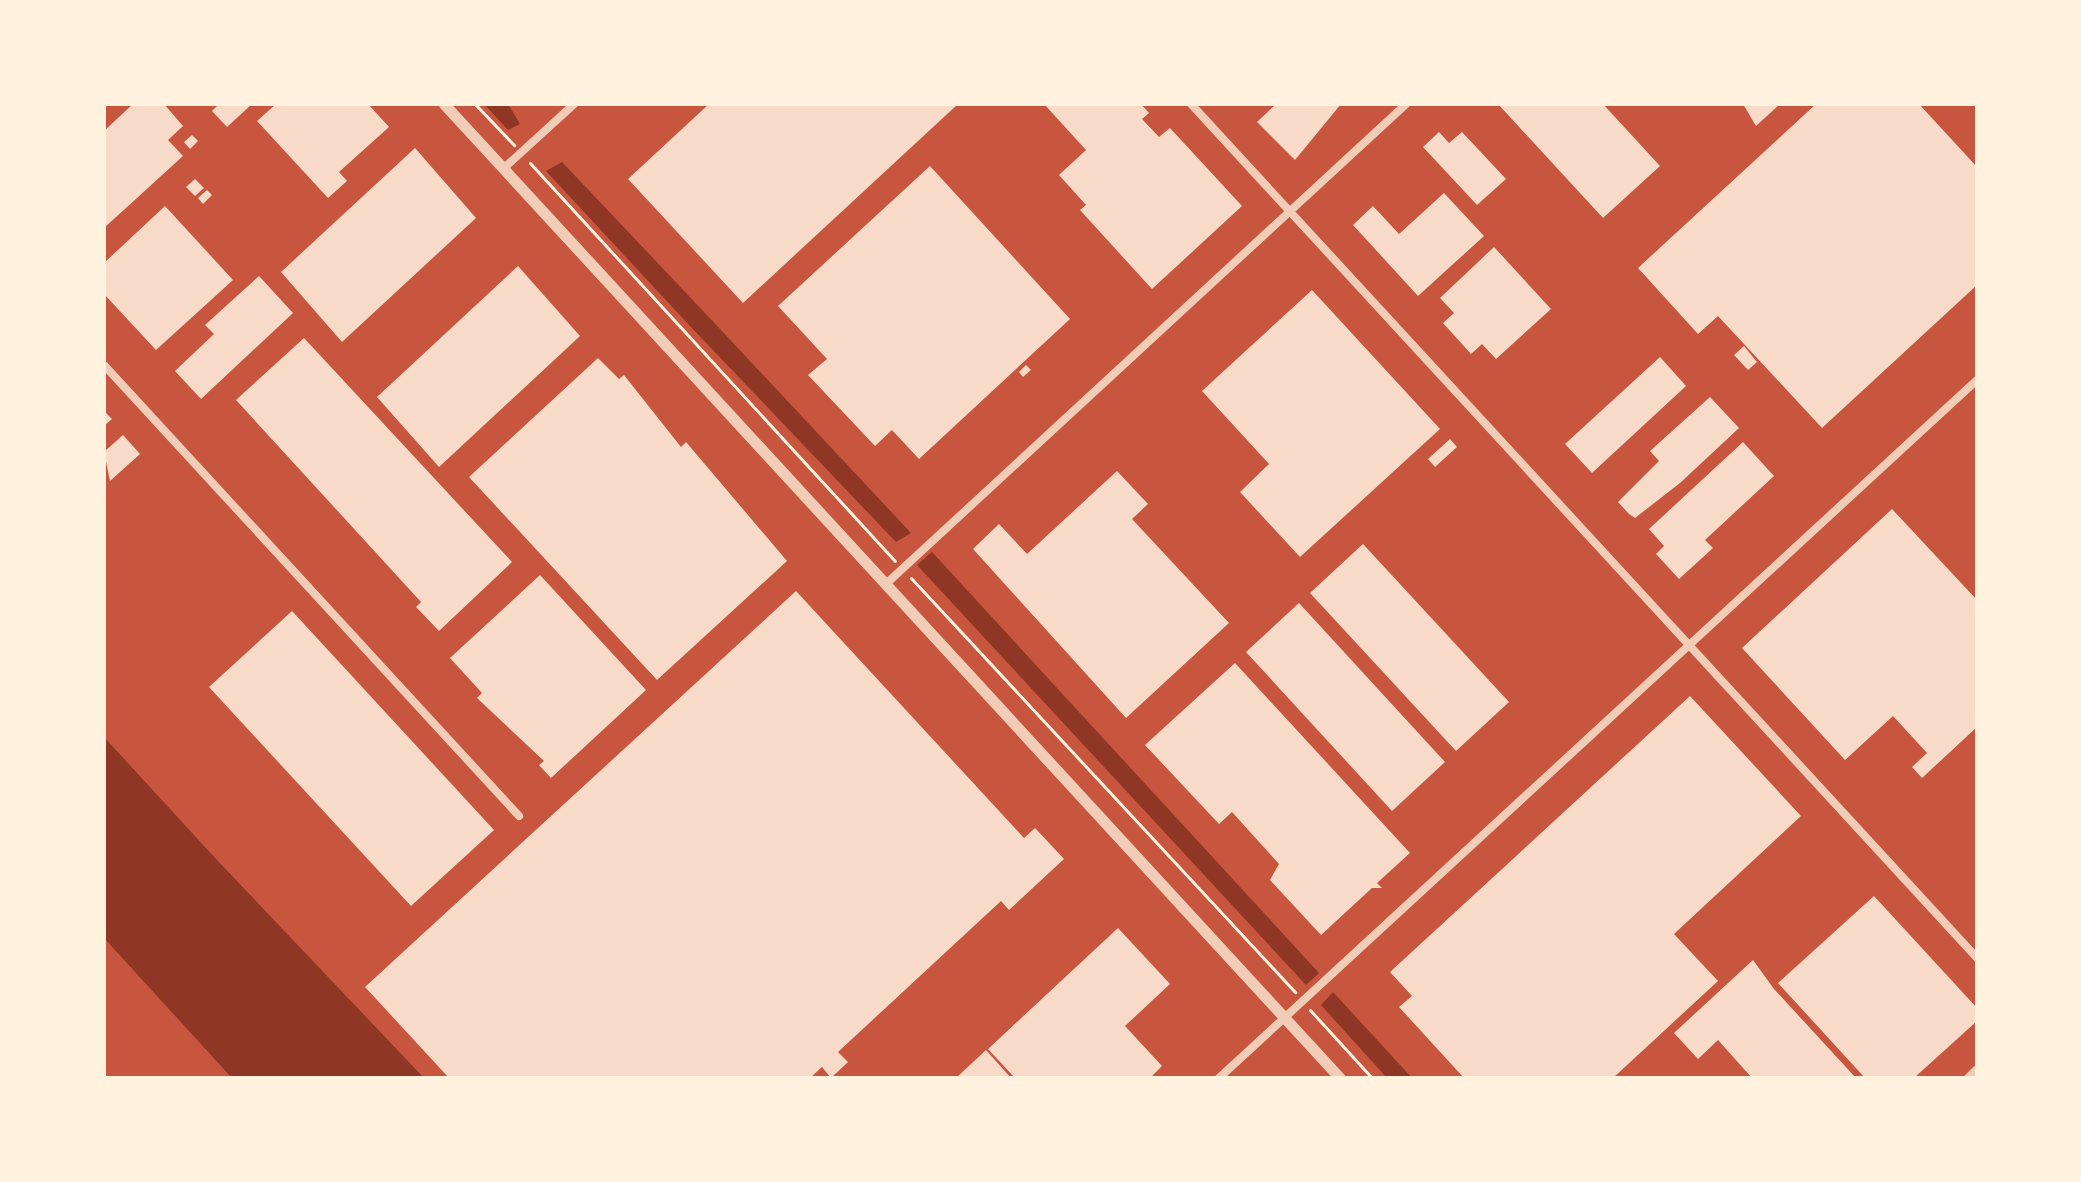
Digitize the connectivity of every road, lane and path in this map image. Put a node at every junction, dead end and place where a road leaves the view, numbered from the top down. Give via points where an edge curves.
1 (444, 104) edge
2 (475, 104) edge
3 (574, 104) edge
4 (1191, 104) edge
5 (1406, 104) edge
6 (521, 153) junction
7 (504, 168) junction
8 (1290, 211) junction
9 (104, 365) edge
10 (1977, 380) edge
11 (902, 569) junction
12 (887, 583) junction
13 (1689, 646) junction
14 (519, 816) dead end
15 (1977, 958) edge
16 (1303, 1001) junction
17 (1285, 1016) junction
18 (1977, 1070) edge
19 (1219, 1078) edge
20 (1340, 1078) edge
21 (1372, 1078) edge
22 (1969, 1078) edge

1 - 7 street
2 - 6 path
3 - 6 street
4 - 8 street
5 - 8 street
6 - 7 street
6 - 11 path
7 - 12 street
8 - 11 street
8 - 13 street
9 - 14 street
10 - 13 street
11 - 12 street
11 - 16 path
12 - 17 street
13 - 15 street
13 - 16 street
16 - 17 street
16 - 21 path
17 - 19 street
17 - 20 street
18 - 22 street

